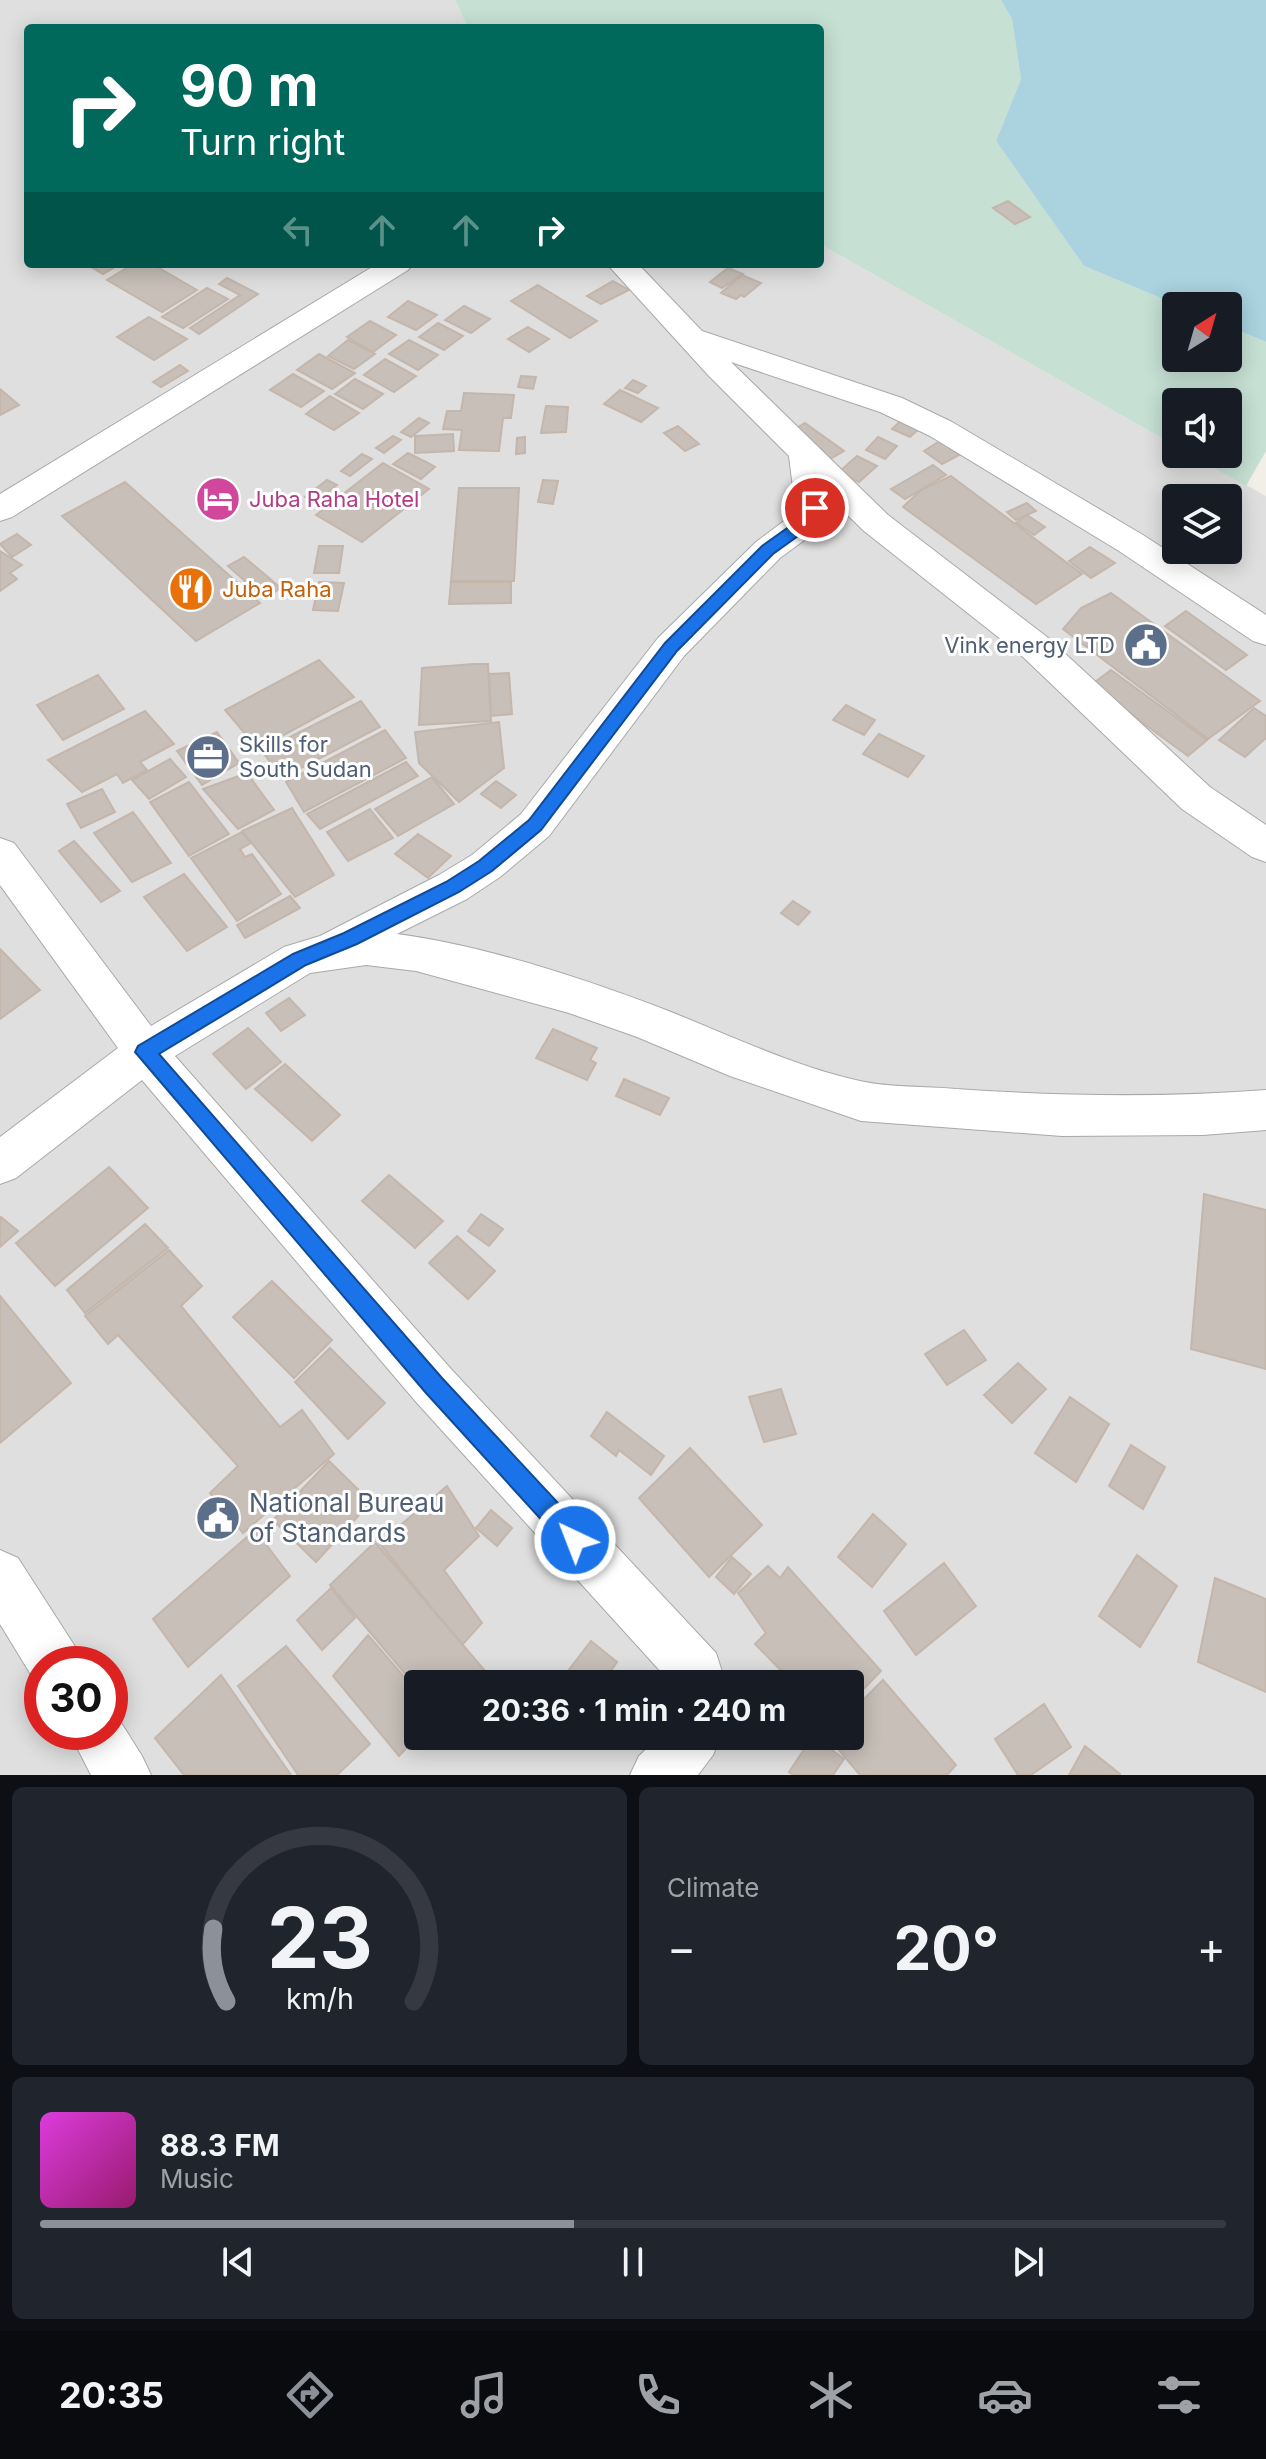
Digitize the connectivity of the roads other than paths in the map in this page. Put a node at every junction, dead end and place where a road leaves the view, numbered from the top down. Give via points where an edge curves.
1 (392, 268) edge
2 (626, 268) edge
3 (691, 337) junction
4 (804, 451) junction
5 (0, 509) edge
6 (1266, 632) edge
7 (1266, 846) edge
8 (0, 854) edge
9 (325, 952) junction
10 (145, 1052) junction
11 (1266, 1110) edge
12 (0, 1164) edge
13 (0, 1576) edge
14 (44, 1646) edge
15 (695, 1670) edge
16 (107, 1750) edge
17 (683, 1750) edge
18 (123, 1775) edge
19 (658, 1775) edge

1 - 5 street
2 - 3 street
3 - 4 street
3 - 6 street via 891,405 941,429
4 - 7 street via 876,523 1034,646 1196,798
4 - 9 street via 815,508 810,519 768,550 671,647 535,825 453,887
8 - 10 street
9 - 10 street via 299,959
9 - 11 street via 366,948 487,971 650,1023 745,1063 861,1101 1062,1116
10 - 12 street
10 - 15 street via 434,1386
13 - 14 street
16 - 18 street
17 - 19 street

